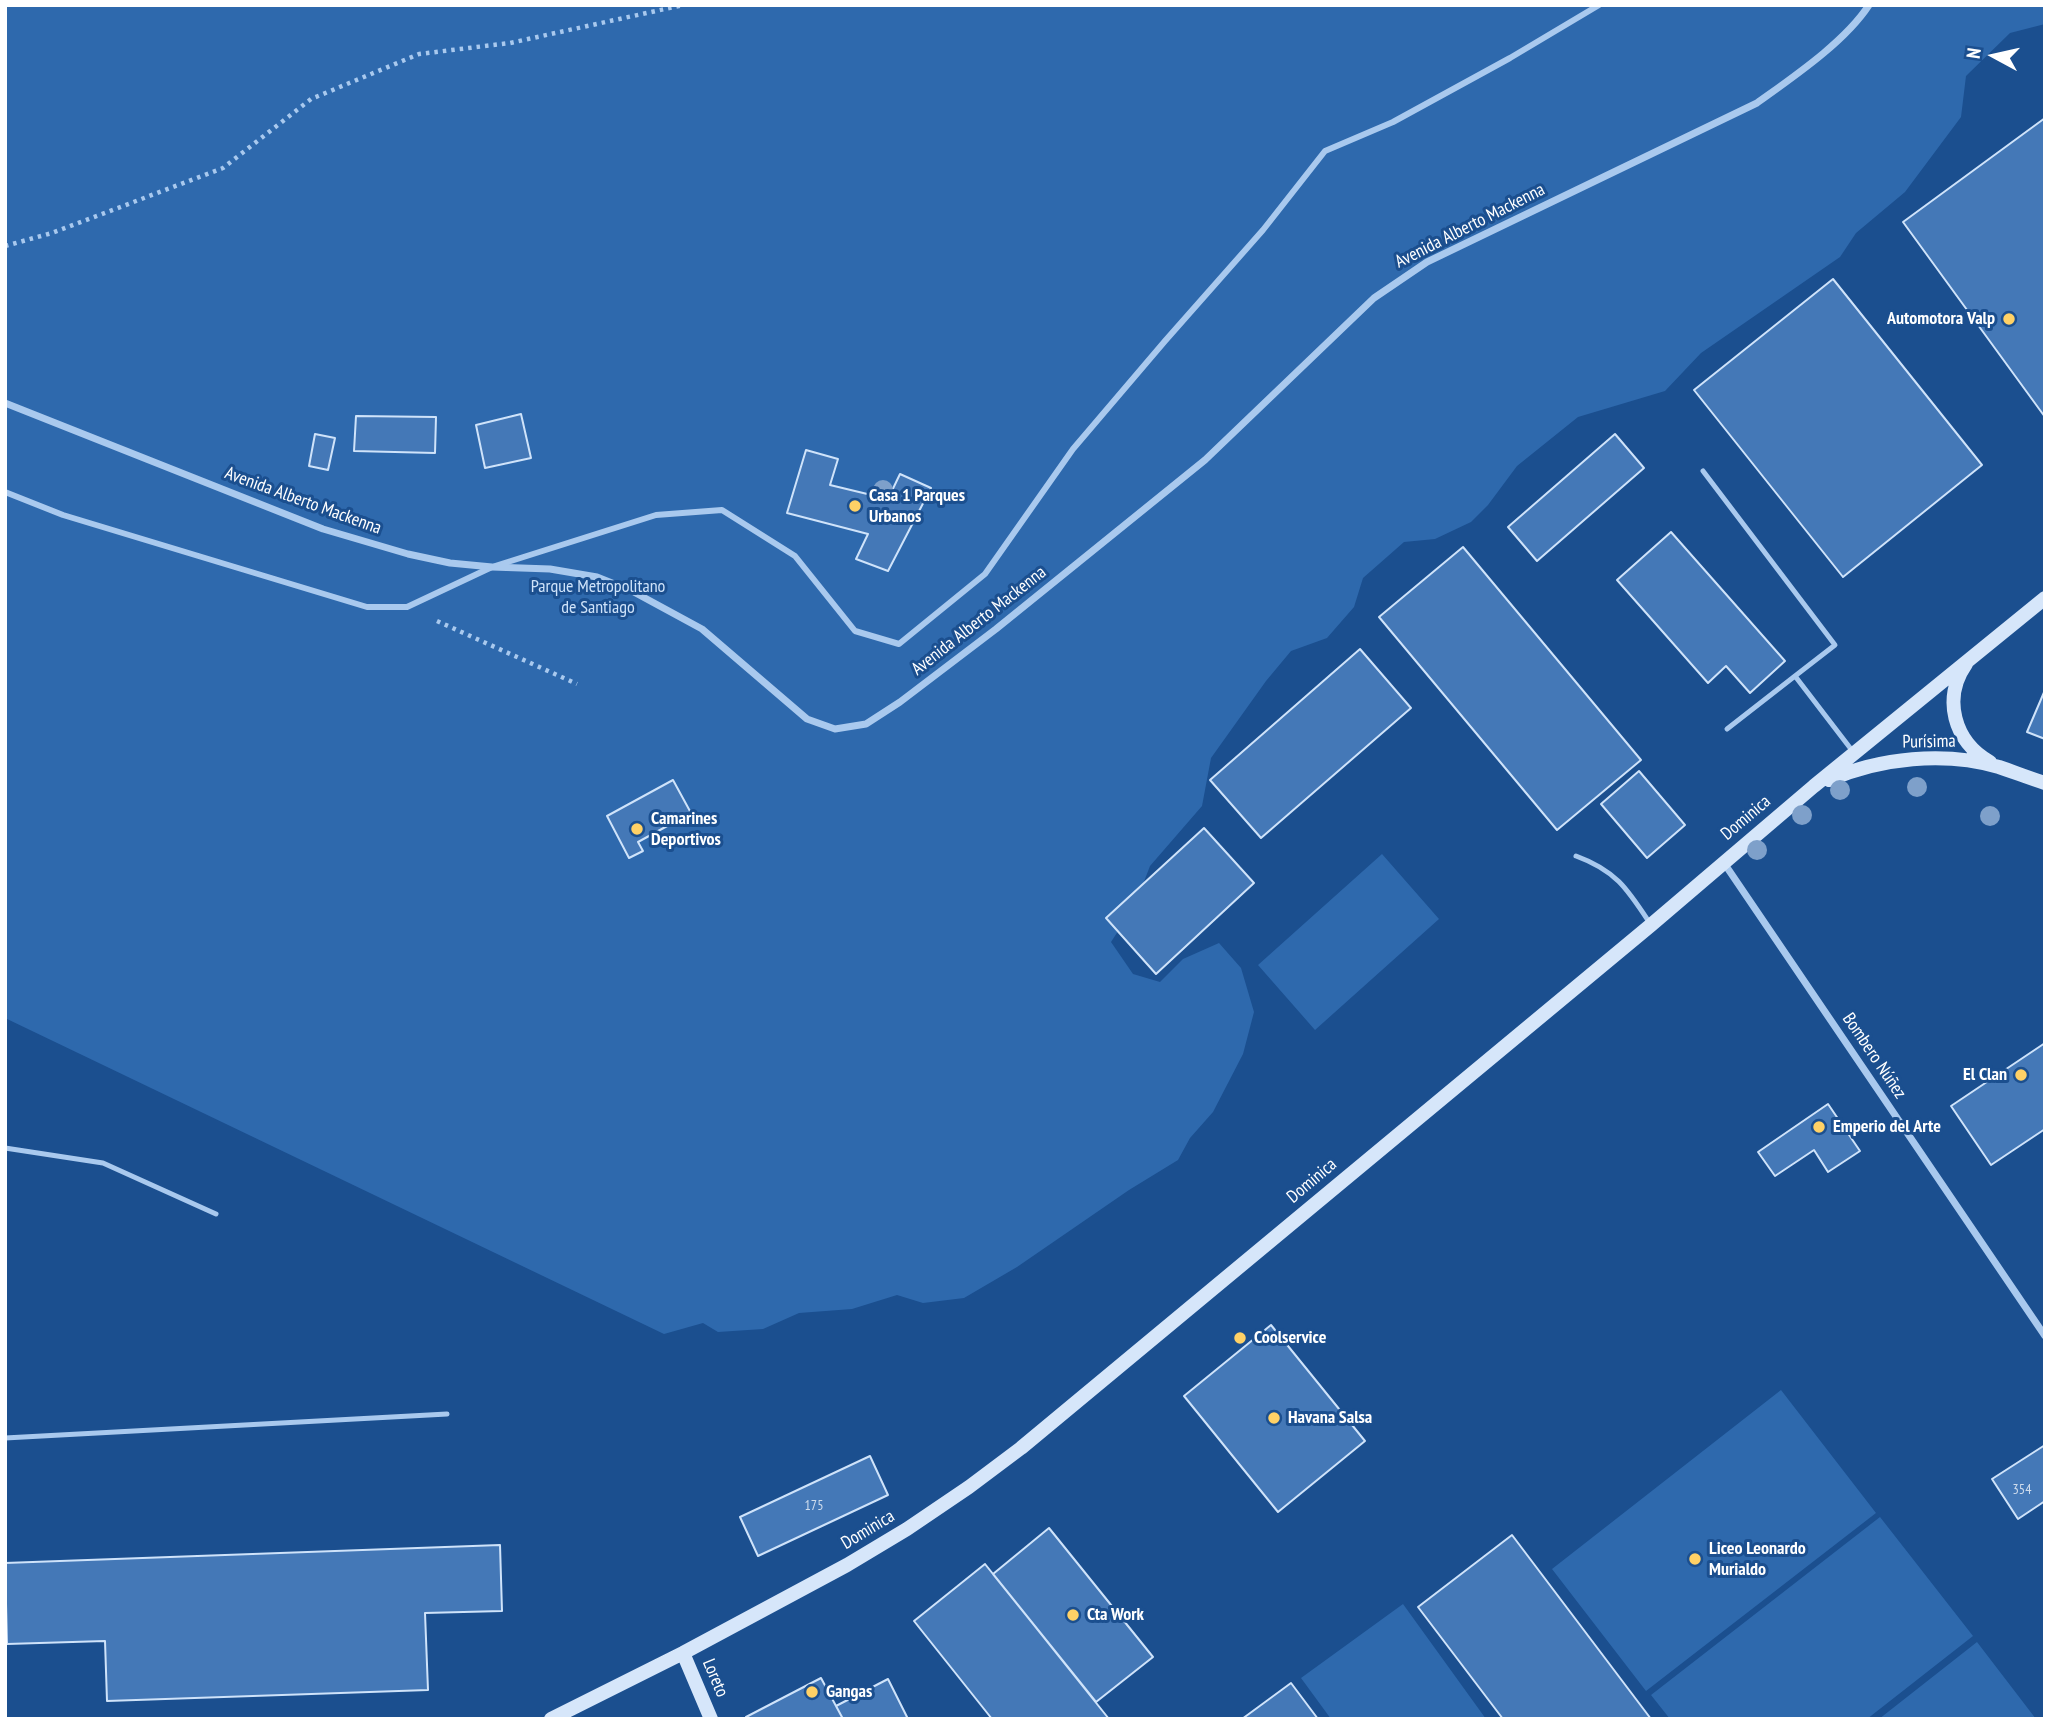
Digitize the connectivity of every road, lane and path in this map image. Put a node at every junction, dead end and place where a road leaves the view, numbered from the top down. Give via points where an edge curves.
1 (683, 5) edge
2 (1598, 5) edge
3 (1869, 5) edge
4 (5, 246) edge
5 (5, 403) edge
6 (1703, 471) dead end
7 (5, 492) edge
8 (492, 567) junction
9 (2045, 598) edge
10 (407, 607) junction
11 (1973, 655) junction
12 (1795, 676) junction
13 (577, 684) dead end
14 (1727, 729) dead end
15 (1854, 753) junction
16 (1997, 766) junction
17 (2045, 783) edge
18 (1814, 786) junction
19 (1576, 856) dead end
20 (1724, 863) junction
21 (1651, 925) junction
22 (5, 1148) edge
23 (216, 1214) dead end
24 (2045, 1336) edge
25 (447, 1414) dead end
26 (5, 1438) edge
27 (683, 1653) junction
28 (551, 1719) edge
29 (711, 1719) edge

1 - 4 path via 510,43 419,54 310,99 223,168 52,233
2 - 8 street via 1393,122 1325,151 1263,230 1073,449 985,574 899,644 855,632 795,556 722,510 656,515
3 - 8 street, Avenida Alberto Mackenna via 1860,19 1757,103 1400,279 1374,298 1205,460 996,629 866,724 835,729 807,719 702,629 632,590 597,577 550,569
5 - 8 street, Avenida Alberto Mackenna via 323,529 408,554
6 - 12 lane via 1835,645
7 - 10 street via 63,515 368,607
8 - 10 street
9 - 11 main road, Dominica
10 - 13 path
11 - 15 main road, Dominica
11 - 16 main road via 1959,673 1953,694 1954,717 1962,738 1977,755
12 - 14 lane
12 - 15 lane
15 - 18 main road, Dominica
16 - 17 main road, Purísima
16 - 18 main road, Purísima via 1904,760 1863,768
18 - 20 main road, Dominica
19 - 21 lane via 1597,864 1624,885
20 - 21 main road, Dominica
20 - 24 street, Bombero Núñez
21 - 27 main road, Dominica via 1000,1464 847,1565
22 - 23 lane via 103,1163
25 - 26 lane
27 - 28 main road, Dominica
27 - 29 main road, Loreto

